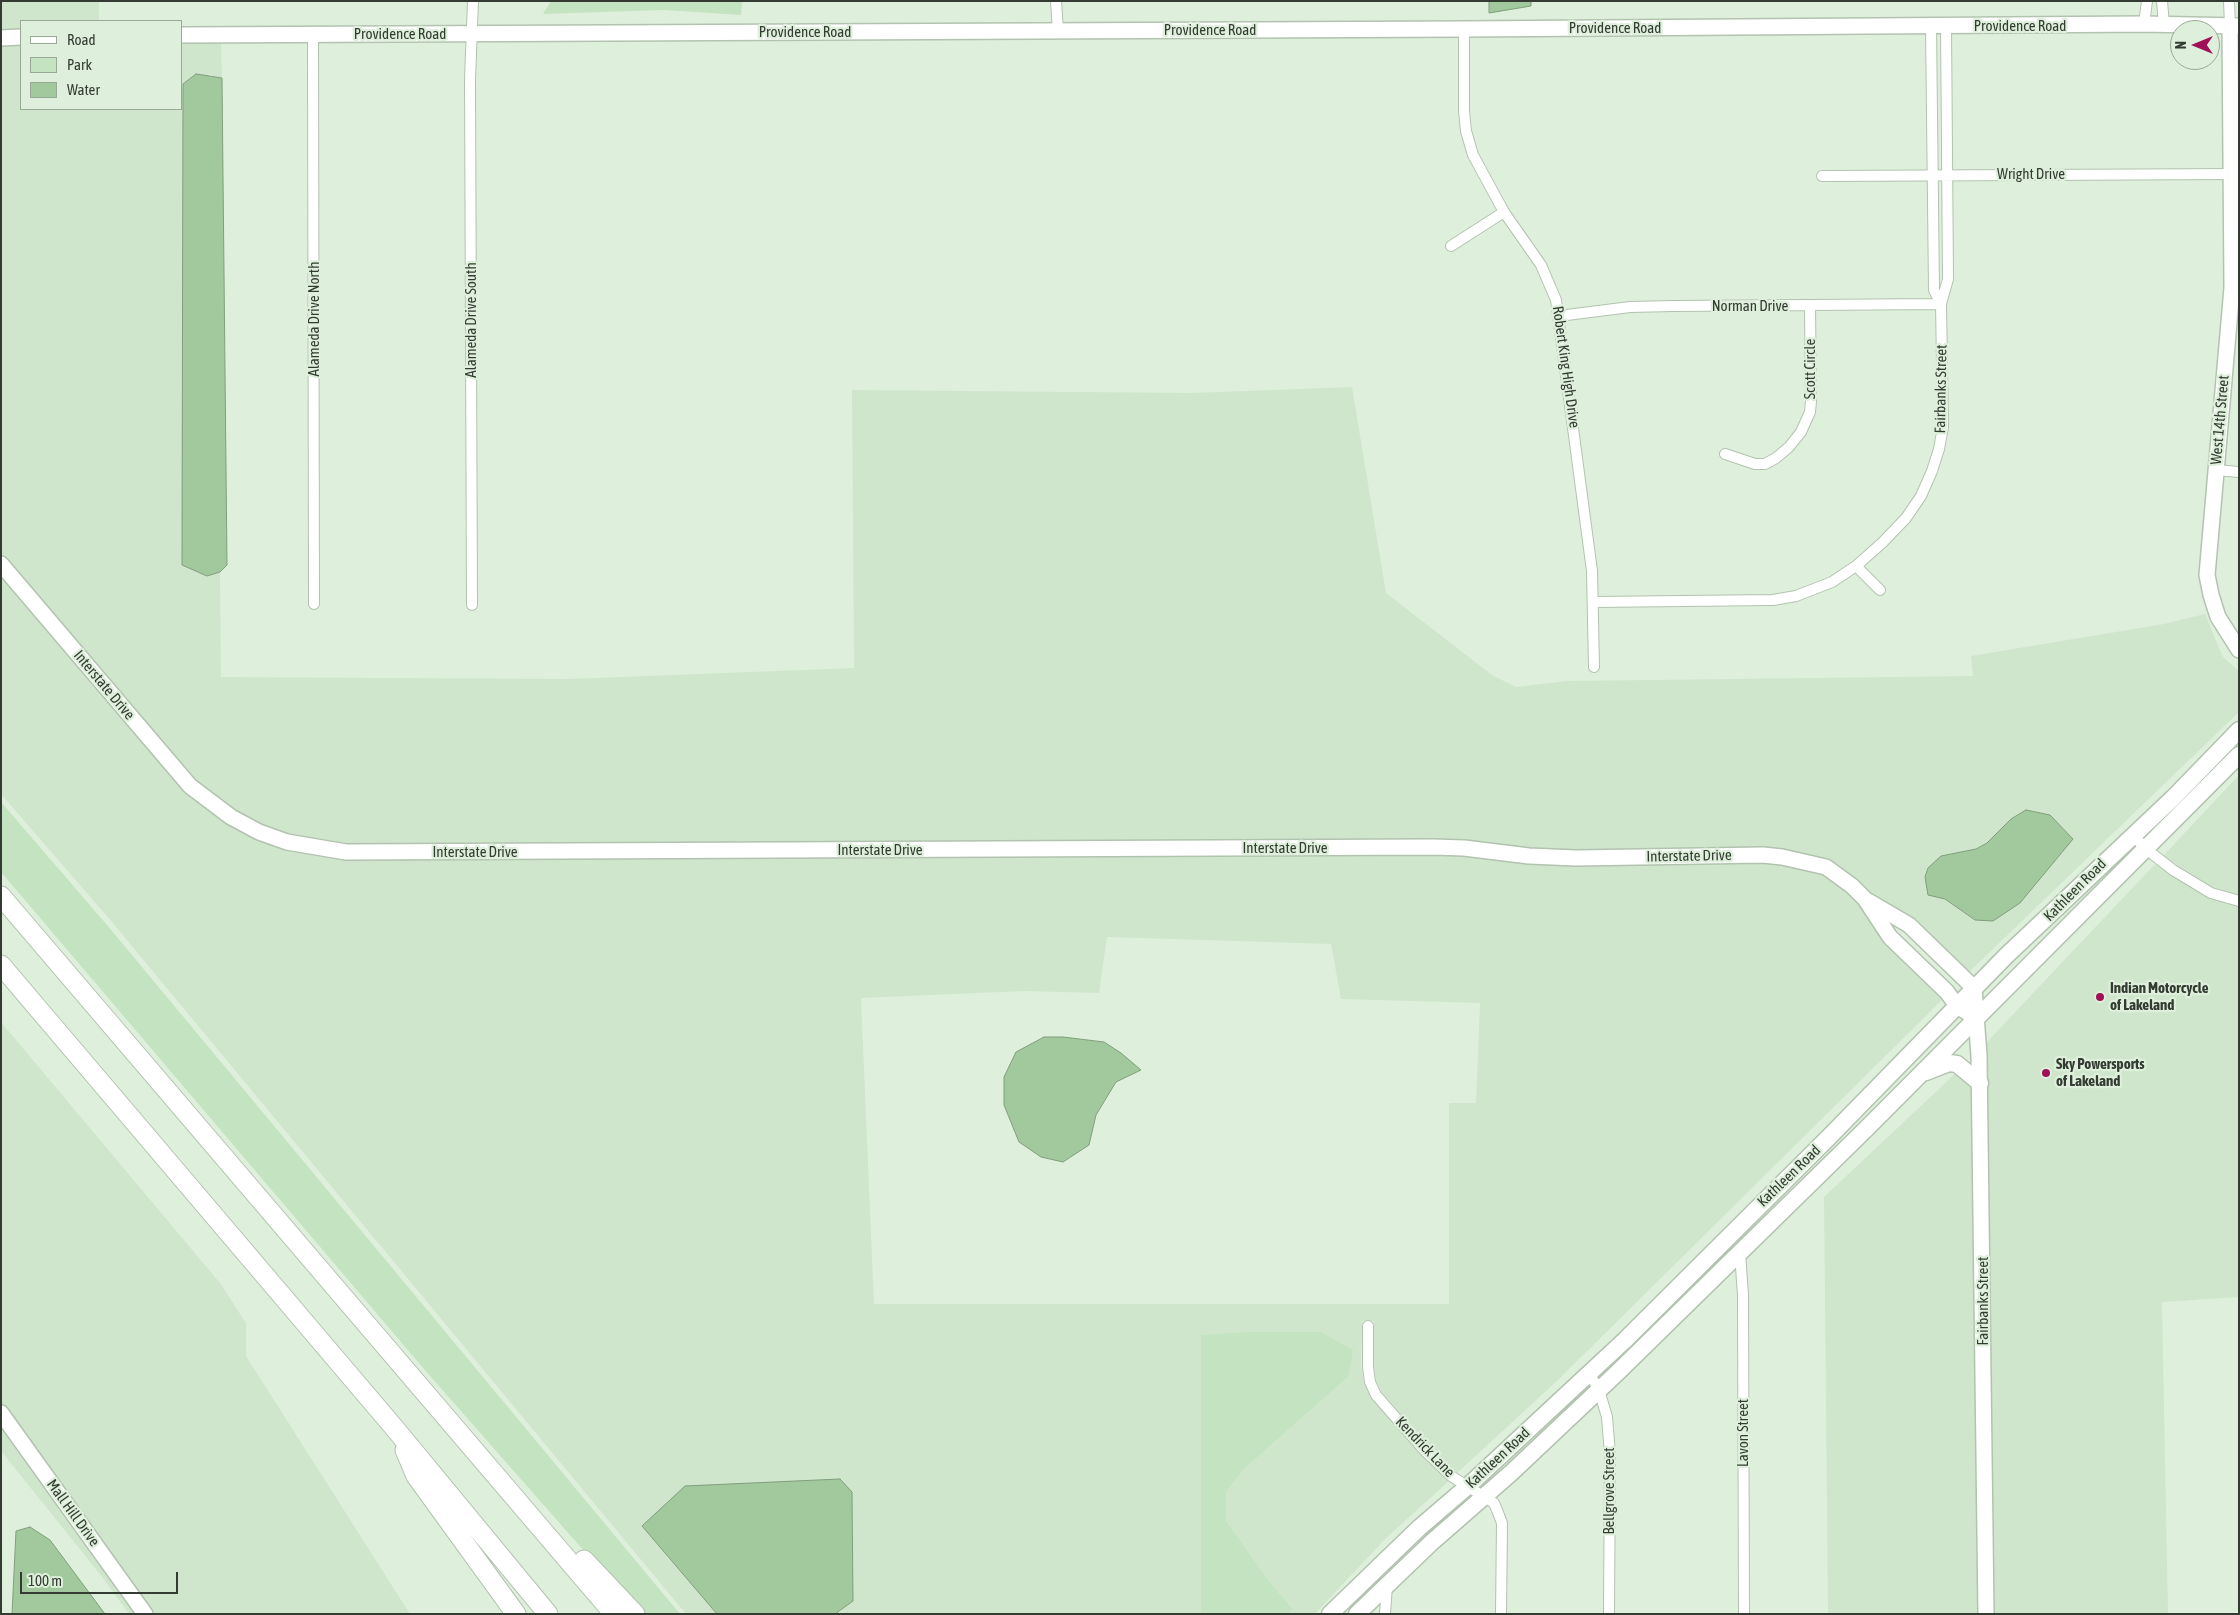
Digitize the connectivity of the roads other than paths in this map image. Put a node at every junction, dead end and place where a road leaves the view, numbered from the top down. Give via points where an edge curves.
1 (473, 1) edge
2 (1056, 1) edge
3 (2147, 1) edge
4 (2162, 1) edge
5 (2229, 1) edge
6 (2144, 24) junction
7 (2164, 24) junction
8 (1938, 26) junction
9 (2235, 26) edge
10 (1464, 30) junction
11 (1058, 31) junction
12 (473, 34) junction
13 (182, 35) edge
14 (313, 35) junction
15 (1933, 174) junction
16 (1948, 174) junction
17 (2235, 174) edge
18 (1822, 176) dead end
19 (1504, 212) junction
20 (1451, 246) dead end
21 (1941, 304) junction
22 (1810, 305) junction
23 (1559, 316) junction
24 (1725, 454) dead end
25 (2215, 470) junction
26 (2239, 472) edge
27 (1, 564) edge
28 (1856, 566) junction
29 (1880, 590) dead end
30 (1594, 602) junction
31 (314, 604) dead end
32 (472, 605) dead end
33 (2239, 650) edge
34 (1594, 667) dead end
35 (2239, 730) edge
36 (2239, 755) edge
37 (2133, 835) junction
38 (2146, 849) junction
39 (1, 896) edge
40 (1865, 899) junction
41 (2239, 901) edge
42 (1, 965) edge
43 (1974, 988) junction
44 (1957, 1006) junction
45 (1975, 1018) junction
46 (1917, 1076) junction
47 (1980, 1083) junction
48 (1740, 1253) junction
49 (1368, 1326) dead end
50 (1589, 1373) junction
51 (1599, 1390) junction
52 (1, 1413) edge
53 (445, 1414) junction
54 (397, 1431) junction
55 (1468, 1486) junction
56 (1484, 1496) junction
57 (1387, 1584) junction
58 (145, 1614) edge
59 (516, 1614) edge
60 (548, 1614) edge
61 (614, 1614) edge
62 (635, 1614) edge
63 (1330, 1614) edge
64 (1357, 1614) edge
65 (1386, 1614) edge
66 (1501, 1614) edge
67 (1609, 1614) edge
68 (1744, 1614) edge
69 (1986, 1614) edge

1 - 12 street, Alameda Drive South
2 - 11 street
3 - 6 street
4 - 7 street
5 - 9 street, West 14th Street
6 - 7 street, Providence Road
6 - 8 street, Providence Road
7 - 9 street, Providence Road
8 - 10 street, Providence Road
8 - 15 street, Fairbanks Street
8 - 16 street, Fairbanks Street
9 - 17 street, West 14th Street
10 - 11 street, Providence Road
10 - 19 street, Robert King High Drive via 1466,131 1473,155
11 - 12 street, Providence Road
12 - 14 street, Providence Road
12 - 32 street, Alameda Drive South via 470,79
13 - 14 street, Providence Road
14 - 31 street, Alameda Drive North
15 - 16 street, Wright Drive
15 - 18 street, Wright Drive
15 - 21 street, Fairbanks Street via 1934,290
16 - 17 street, Wright Drive
16 - 21 street, Fairbanks Street via 1948,279
17 - 25 street, West 14th Street via 2232,288
19 - 20 street
19 - 23 street, Robert King High Drive via 1542,265
21 - 22 street, Norman Drive
21 - 28 street, Fairbanks Street via 1943,427 1932,471 1906,518
22 - 23 street, Norman Drive via 1630,308
22 - 24 street, Scott Circle via 1811,401 1802,432 1790,447 1765,464
23 - 30 street, Robert King High Drive
25 - 26 street
25 - 33 street, West 14th Street via 2207,575 2218,617
27 - 40 street, Interstate Drive via 190,786 209,802 259,832 315,848 356,852 1433,847 1576,858 1763,855 1826,867
28 - 29 street
28 - 30 street, Fairbanks Street via 1832,582 1796,596 1773,600
30 - 34 street, Robert King High Drive
35 - 37 main road, Kathleen Road
36 - 38 main road, Kathleen Road
37 - 38 street
37 - 43 main road, Kathleen Road
38 - 41 street via 2211,893
38 - 45 main road, Kathleen Road
39 - 53 highway
40 - 43 street, Interstate Drive via 1909,925
40 - 44 street, Interstate Drive via 1890,937 1947,992
42 - 54 highway
43 - 44 main road, Kathleen Road
43 - 45 street, Fairbanks Street
44 - 45 street, Interstate Drive
44 - 50 main road, Kathleen Road
45 - 46 main road, Kathleen Road
45 - 47 street, Fairbanks Street
46 - 47 main road via 1948,1063 1964,1068
46 - 48 main road, Kathleen Road
47 - 69 street, Fairbanks Street
48 - 51 main road, Kathleen Road
48 - 68 street, Lavon Street via 1743,1296
49 - 55 street, Kendrick Lane via 1368,1367 1376,1395 1425,1451 1451,1476
50 - 51 street, Bellgrove Street
50 - 55 main road, Kathleen Road
51 - 56 main road, Kathleen Road
51 - 67 street, Bellgrove Street via 1607,1417 1610,1454
52 - 58 street, Mall Hill Drive
53 - 61 highway
53 - 62 highway
54 - 59 highway via 416,1476
54 - 60 highway
55 - 56 street, Kendrick Lane
55 - 63 main road, Kathleen Road via 1419,1528
56 - 57 main road, Kathleen Road
56 - 66 street, Kendrick Lane via 1494,1503 1502,1524
57 - 64 main road, Kathleen Road
57 - 65 street

